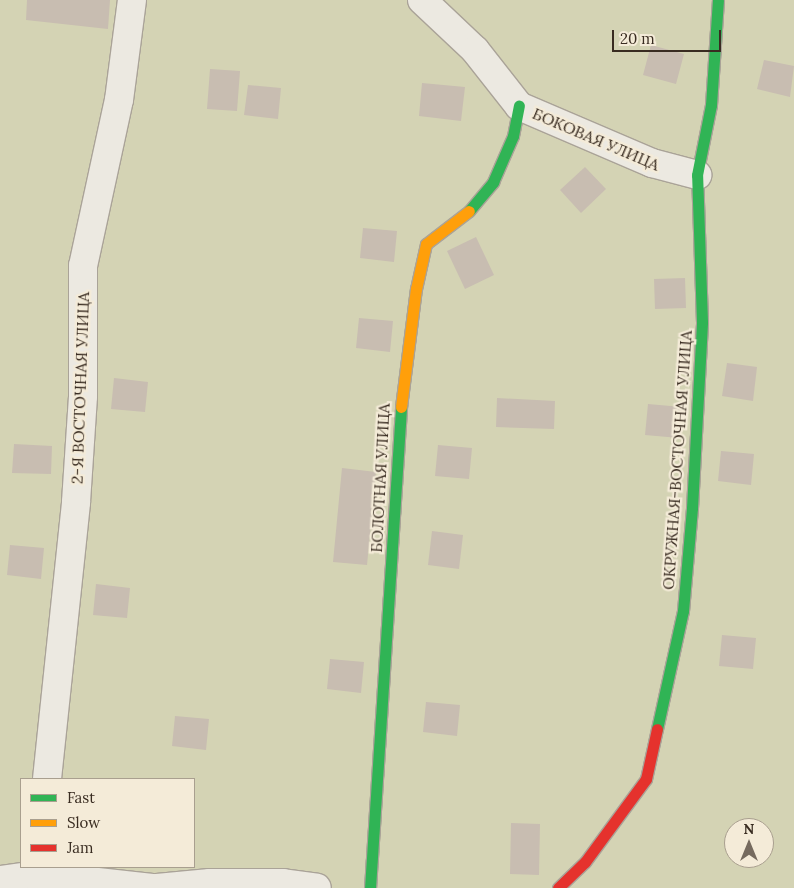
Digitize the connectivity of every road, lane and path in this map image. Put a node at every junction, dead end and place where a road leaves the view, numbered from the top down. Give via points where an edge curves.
1 (132, 0) edge
2 (422, 0) edge
3 (718, 0) edge
4 (519, 106) junction
5 (697, 175) junction
6 (46, 778) edge
7 (34, 871) edge
8 (0, 880) edge
9 (156, 888) edge
10 (316, 888) edge
11 (370, 888) edge
12 (558, 888) edge

1 - 6 street, 2-Я ВОСТОЧНАЯ УЛИЦА via 119,100 83,266 83,396 76,502
2 - 4 street, БОКОВАЯ УЛИЦА via 474,50
3 - 5 street, ОКРУЖНАЯ-ВОСТОЧНАЯ УЛИЦА via 711,105
4 - 5 street, БОКОВАЯ УЛИЦА via 652,163
4 - 11 street, БОЛОТНАЯ УЛИЦА via 513,136 493,182 466,215 426,244 416,289 397,435 397,499
5 - 12 street, ОКРУЖНАЯ-ВОСТОЧНАЯ УЛИЦА via 702,322 683,610 646,779 585,862
7 - 8 street
7 - 9 street
9 - 10 street via 210,883 283,883

